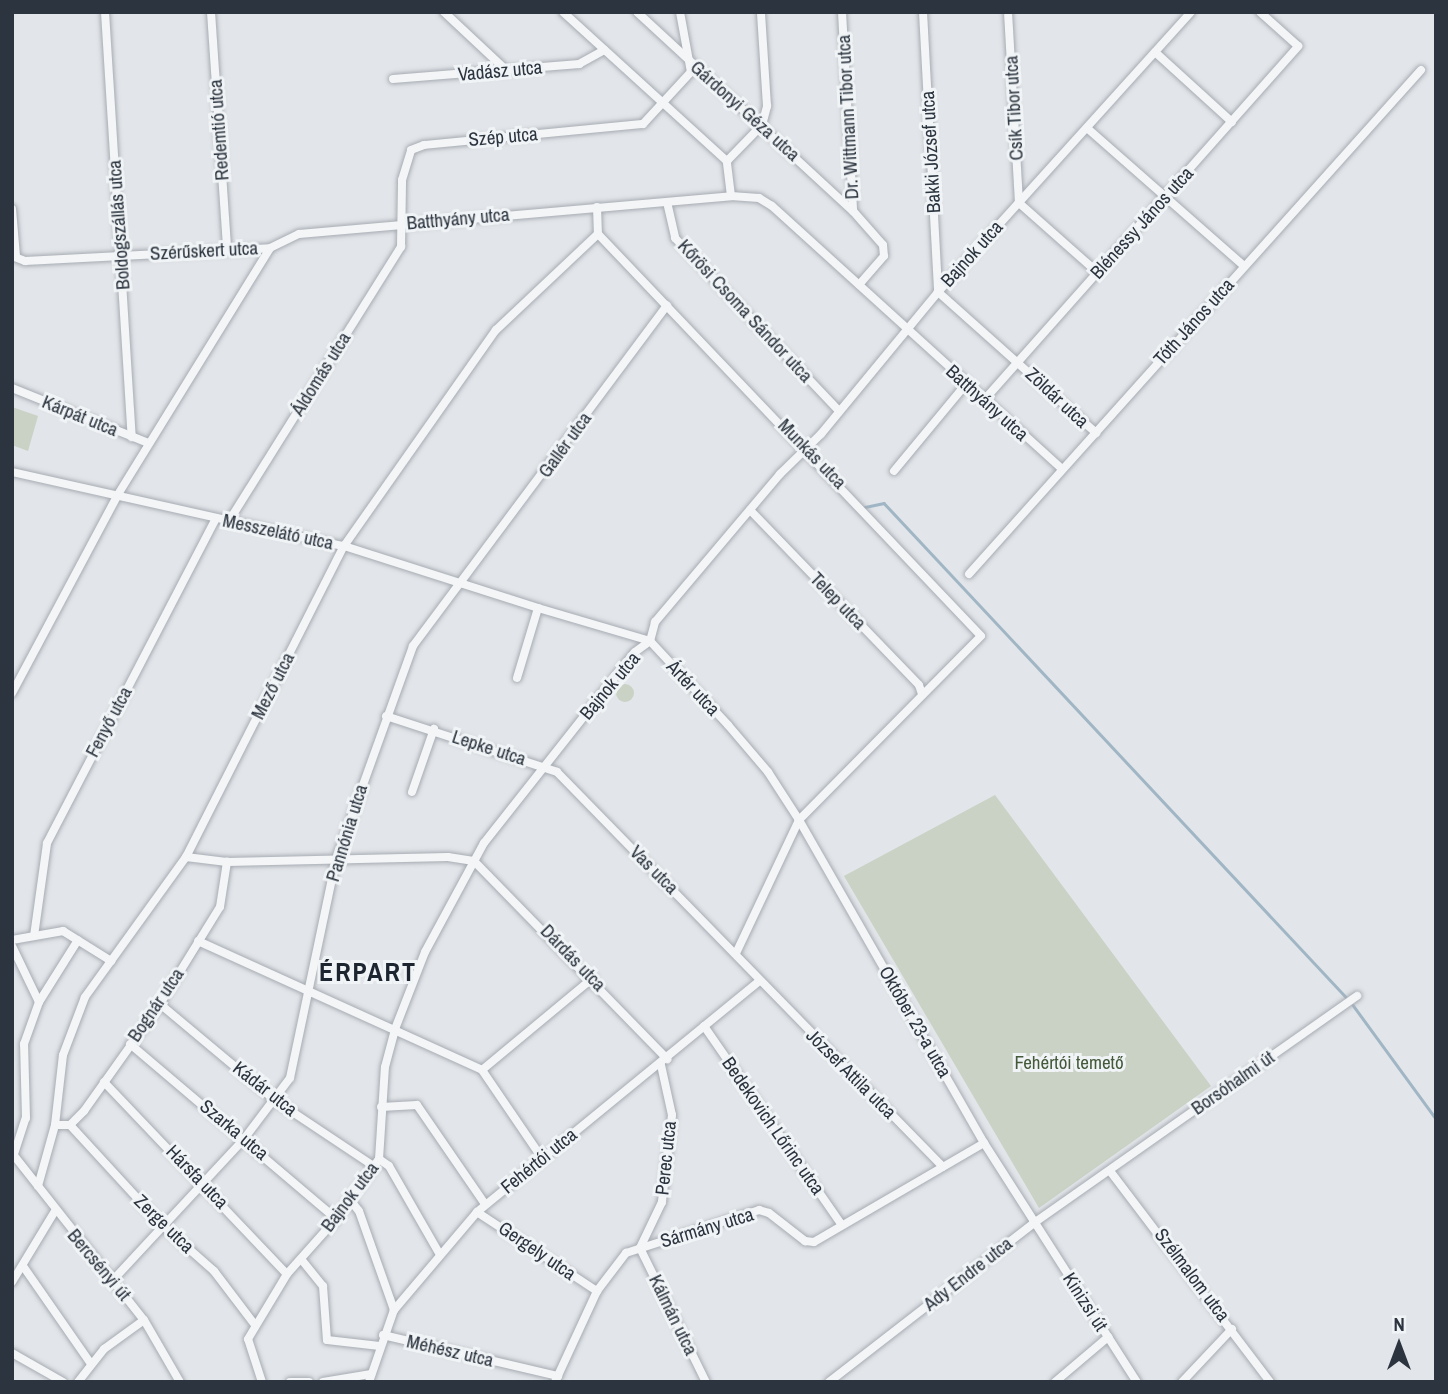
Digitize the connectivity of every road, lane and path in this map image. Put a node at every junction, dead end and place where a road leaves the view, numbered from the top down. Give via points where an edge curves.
1 (105, 12) edge
2 (211, 12) edge
3 (444, 12) edge
4 (563, 12) edge
5 (637, 12) edge
6 (680, 12) edge
7 (761, 12) edge
8 (842, 12) edge
9 (923, 12) edge
10 (1008, 12) edge
11 (1191, 12) edge
12 (1260, 12) edge
13 (604, 50) junction
14 (1155, 52) junction
15 (688, 60) junction
16 (1420, 70) dead end
17 (507, 71) junction
18 (393, 79) dead end
19 (663, 104) junction
20 (1232, 122) junction
21 (762, 125) junction
22 (1087, 128) junction
23 (727, 161) junction
24 (731, 196) junction
25 (1165, 199) junction
26 (667, 202) junction
27 (1019, 203) junction
28 (597, 207) junction
29 (12, 209) edge
30 (853, 211) junction
31 (403, 224) junction
32 (598, 234) junction
33 (227, 248) junction
34 (270, 248) junction
35 (122, 255) junction
36 (14, 257) edge
37 (1244, 267) junction
38 (1097, 272) junction
39 (859, 285) junction
40 (938, 292) junction
41 (667, 305) junction
42 (907, 331) junction
43 (1019, 362) junction
44 (966, 384) junction
45 (12, 388) edge
46 (985, 400) junction
47 (839, 411) junction
48 (1096, 433) junction
49 (132, 437) junction
50 (148, 443) junction
51 (807, 449) junction
52 (1061, 468) junction
53 (894, 471) dead end
54 (12, 472) edge
55 (117, 496) junction
56 (750, 510) junction
57 (216, 519) junction
58 (229, 521) junction
59 (344, 546) junction
60 (969, 574) dead end
61 (463, 584) junction
62 (538, 608) junction
63 (650, 641) junction
64 (517, 678) dead end
65 (12, 693) edge
66 (922, 694) junction
67 (386, 716) junction
68 (434, 729) junction
69 (544, 766) junction
70 (412, 792) dead end
71 (799, 820) junction
72 (186, 857) junction
73 (336, 860) junction
74 (474, 861) junction
75 (227, 862) junction
76 (34, 936) junction
77 (12, 940) edge
78 (78, 940) junction
79 (198, 941) junction
80 (12, 946) edge
81 (736, 953) junction
82 (111, 961) junction
83 (593, 978) junction
84 (759, 981) junction
85 (309, 990) junction
86 (1357, 996) dead end
87 (39, 1002) junction
88 (160, 1004) junction
89 (704, 1026) junction
90 (395, 1029) junction
91 (130, 1044) junction
92 (664, 1062) junction
93 (482, 1070) junction
94 (104, 1082) junction
95 (276, 1101) junction
96 (381, 1107) junction
97 (55, 1125) junction
98 (69, 1125) junction
99 (244, 1139) junction
100 (984, 1143) junction
101 (13, 1154) edge
102 (542, 1158) junction
103 (377, 1163) junction
104 (943, 1167) junction
105 (1110, 1171) junction
106 (201, 1181) junction
107 (38, 1186) junction
108 (350, 1200) junction
109 (485, 1205) junction
110 (55, 1212) junction
111 (477, 1212) junction
112 (336, 1219) junction
113 (1034, 1223) junction
114 (163, 1226) junction
115 (842, 1226) junction
116 (640, 1248) junction
117 (439, 1253) junction
118 (301, 1259) junction
119 (23, 1266) junction
120 (287, 1274) junction
121 (113, 1280) junction
122 (12, 1282) edge
123 (597, 1291) junction
124 (394, 1310) junction
125 (144, 1320) junction
126 (255, 1325) junction
127 (1232, 1329) junction
128 (383, 1335) junction
129 (1108, 1337) junction
130 (380, 1346) junction
131 (12, 1353) edge
132 (91, 1364) junction
133 (370, 1378) edge
134 (556, 1379) edge
135 (63, 1382) edge
136 (78, 1382) edge
137 (180, 1382) edge
138 (262, 1382) edge
139 (290, 1382) edge
140 (309, 1382) edge
141 (323, 1382) edge
142 (706, 1382) edge
143 (829, 1382) edge
144 (1055, 1382) edge
145 (1137, 1382) edge
146 (1182, 1382) edge
147 (1270, 1382) edge

1 - 35 street, Boldogszállás utca
2 - 33 street, Redemtió utca
3 - 17 street
4 - 13 street
5 - 15 street, Gárdonyi Géza utca
6 - 15 street
7 - 21 street via 767,106
8 - 30 street, Dr. Wittmann Tibor utca
9 - 40 street, Bakki József utca
10 - 27 street, Csík Tibor utca
11 - 14 street, Bajnok utca
12 - 20 street, Blénessy János utca via 1298,46
13 - 17 street, Vadász utca via 579,64
13 - 19 street
14 - 20 street
14 - 22 street, Bajnok utca
15 - 19 street via 691,72
15 - 21 street, Gárdonyi Géza utca
16 - 37 street, Tóth János utca
17 - 18 street, Vadász utca
19 - 23 street
19 - 31 street, Szép utca via 643,124 424,145 411,150 402,180
20 - 25 street, Blénessy János utca
21 - 23 street
21 - 30 street, Gárdonyi Géza utca
22 - 25 street
22 - 27 street, Bajnok utca
23 - 24 street
24 - 26 street, Batthyány utca
24 - 39 street, Batthyány utca via 759,198 772,206
25 - 37 street
25 - 38 street, Blénessy János utca
26 - 28 street, Batthyány utca
26 - 47 street, Kőrösi Csoma Sándor utca via 675,238
27 - 38 street
27 - 40 street, Bajnok utca
28 - 31 street, Batthyány utca
28 - 32 street
29 - 36 street
30 - 39 street, Dr. Wittmann Tibor utca via 883,245 884,256
31 - 34 street, Batthyány utca via 299,234
31 - 58 street, Áldomás utca via 401,247
32 - 41 street, Munkás utca
32 - 59 street, Mező utca via 496,330
33 - 34 street, Szérűskert utca
33 - 35 street, Szérűskert utca
34 - 50 street
35 - 36 street, Szérűskert utca
35 - 49 street, Boldogszállás utca
37 - 48 street, Tóth János utca
38 - 43 street, Blénessy János utca
39 - 42 street, Batthyány utca
40 - 42 street, Bajnok utca
40 - 43 street, Zöldár utca
41 - 51 street, Munkás utca
41 - 61 street, Gallér utca
42 - 44 street, Batthyány utca
42 - 47 street, Bajnok utca
43 - 46 street, Blénessy János utca
43 - 48 street, Zöldár utca
44 - 46 street, Batthyány utca
44 - 53 street
45 - 49 street, Kárpát utca
46 - 52 street, Batthyány utca
47 - 51 street, Bajnok utca
48 - 52 street, Tóth János utca
49 - 50 street, Kárpát utca
50 - 55 street
51 - 56 street, Bajnok utca
51 - 66 street, Munkás utca via 979,630 979,643
52 - 60 street, Tóth János utca
54 - 55 street, Messzelátó utca
55 - 57 street, Messzelátó utca
55 - 65 street
56 - 63 street, Bajnok utca via 655,622
56 - 66 street, Telep utca via 919,685
57 - 58 street, Messzelátó utca
57 - 76 street, Fenyő utca via 47,843
58 - 59 street, Messzelátó utca
59 - 61 street, Messzelátó utca
59 - 72 street, Mező utca
61 - 62 street, Messzelátó utca
61 - 67 street, Pannónia utca via 413,646
62 - 63 street
62 - 64 street
63 - 69 street, Bajnok utca via 635,652
63 - 71 street, Ártér utca via 768,772
66 - 71 street
67 - 68 street, Lepke utca
67 - 73 street, Pannónia utca
68 - 69 street, Lepke utca
68 - 70 street, Lepke utca
69 - 74 street, Bajnok utca
69 - 81 street, Vas utca via 557,772
71 - 81 street
71 - 100 street, Október 23-a utca
72 - 75 street
72 - 82 street, Mező utca
73 - 74 street via 448,857
73 - 75 street
73 - 85 street, Pannónia utca
74 - 83 street, Dárdás utca
74 - 90 street, Bajnok utca via 425,952
75 - 79 street, Bognár utca via 220,907
76 - 77 street
76 - 78 street via 63,931
78 - 82 street
78 - 87 street
79 - 85 street
79 - 88 street, Bognár utca
80 - 87 street
81 - 84 street, Vas utca
82 - 97 street, Mező utca via 70,1028
83 - 92 street, Dárdás utca
83 - 93 street
84 - 89 street, Fehértói utca
84 - 104 street, József Attila utca
85 - 90 street
85 - 95 street, Pannónia utca via 295,1060
86 - 105 street, Borsóhalmi út
87 - 101 street via 24,1044 26,1118
88 - 91 street, Bognár utca
88 - 95 street, Kádár utca
89 - 92 street, Fehértói utca
89 - 115 street, Bedekovich Lőrinc utca
90 - 93 street
90 - 96 street, Bajnok utca
91 - 94 street, Bognár utca
91 - 99 street, Szarka utca
92 - 102 street, Fehértói utca
92 - 116 street, Perec utca via 672,1115 662,1202
93 - 102 street
94 - 98 street, Bognár utca
94 - 106 street, Hársfa utca
95 - 99 street, Pannónia utca
95 - 103 street, Kádár utca
96 - 103 street, Bajnok utca
96 - 109 street via 417,1105
97 - 98 street
97 - 107 street, Mező utca
98 - 114 street, Zerge utca
99 - 106 street, Pannónia utca
99 - 112 street, Szarka utca
100 - 104 street, Sármány utca
100 - 113 street, Október 23-a utca
101 - 107 street, Bercsényi út
102 - 109 street, Fehértói utca
103 - 108 street, Bajnok utca
103 - 117 street, Kádár utca via 389,1166
104 - 115 street, Sármány utca
105 - 113 street, Ady Endre utca
105 - 127 street, Szélmalom utca
106 - 114 street, Pannónia utca
106 - 120 street, Hársfa utca
107 - 110 street, Bercsényi út
108 - 112 street, Bajnok utca
108 - 124 street via 359,1211
109 - 111 street, Fehértói utca
110 - 119 street
110 - 121 street, Bercsényi út
111 - 117 street, Fehértói utca
111 - 123 street, Gergely utca
112 - 118 street, Bajnok utca
113 - 129 street, Kinizsi út
113 - 143 street, Ady Endre utca
114 - 121 street, Pannónia utca
114 - 126 street, Zerge utca via 214,1271
115 - 116 street, Sármány utca via 814,1242 805,1241 759,1210
116 - 123 street, Sármány utca via 626,1253
116 - 142 street, Kálmán utca
117 - 124 street, Fehértói utca
118 - 120 street, Bajnok utca
118 - 130 street via 323,1286 327,1340
119 - 122 street
119 - 132 street
120 - 126 street, Bajnok utca
121 - 125 street, Bercsényi út
123 - 134 street, Sármány utca
124 - 128 street, Fehértói utca
125 - 132 street
125 - 137 street, Bercsényi út
126 - 138 street, Bajnok utca via 248,1347
127 - 146 street
127 - 147 street, Szélmalom utca
128 - 130 street, Fehértói utca
128 - 134 street, Méhész utca
129 - 144 street
129 - 145 street, Kinizsi út
130 - 133 street, Fehértói utca
131 - 135 street
132 - 136 street
133 - 141 street
139 - 140 street

